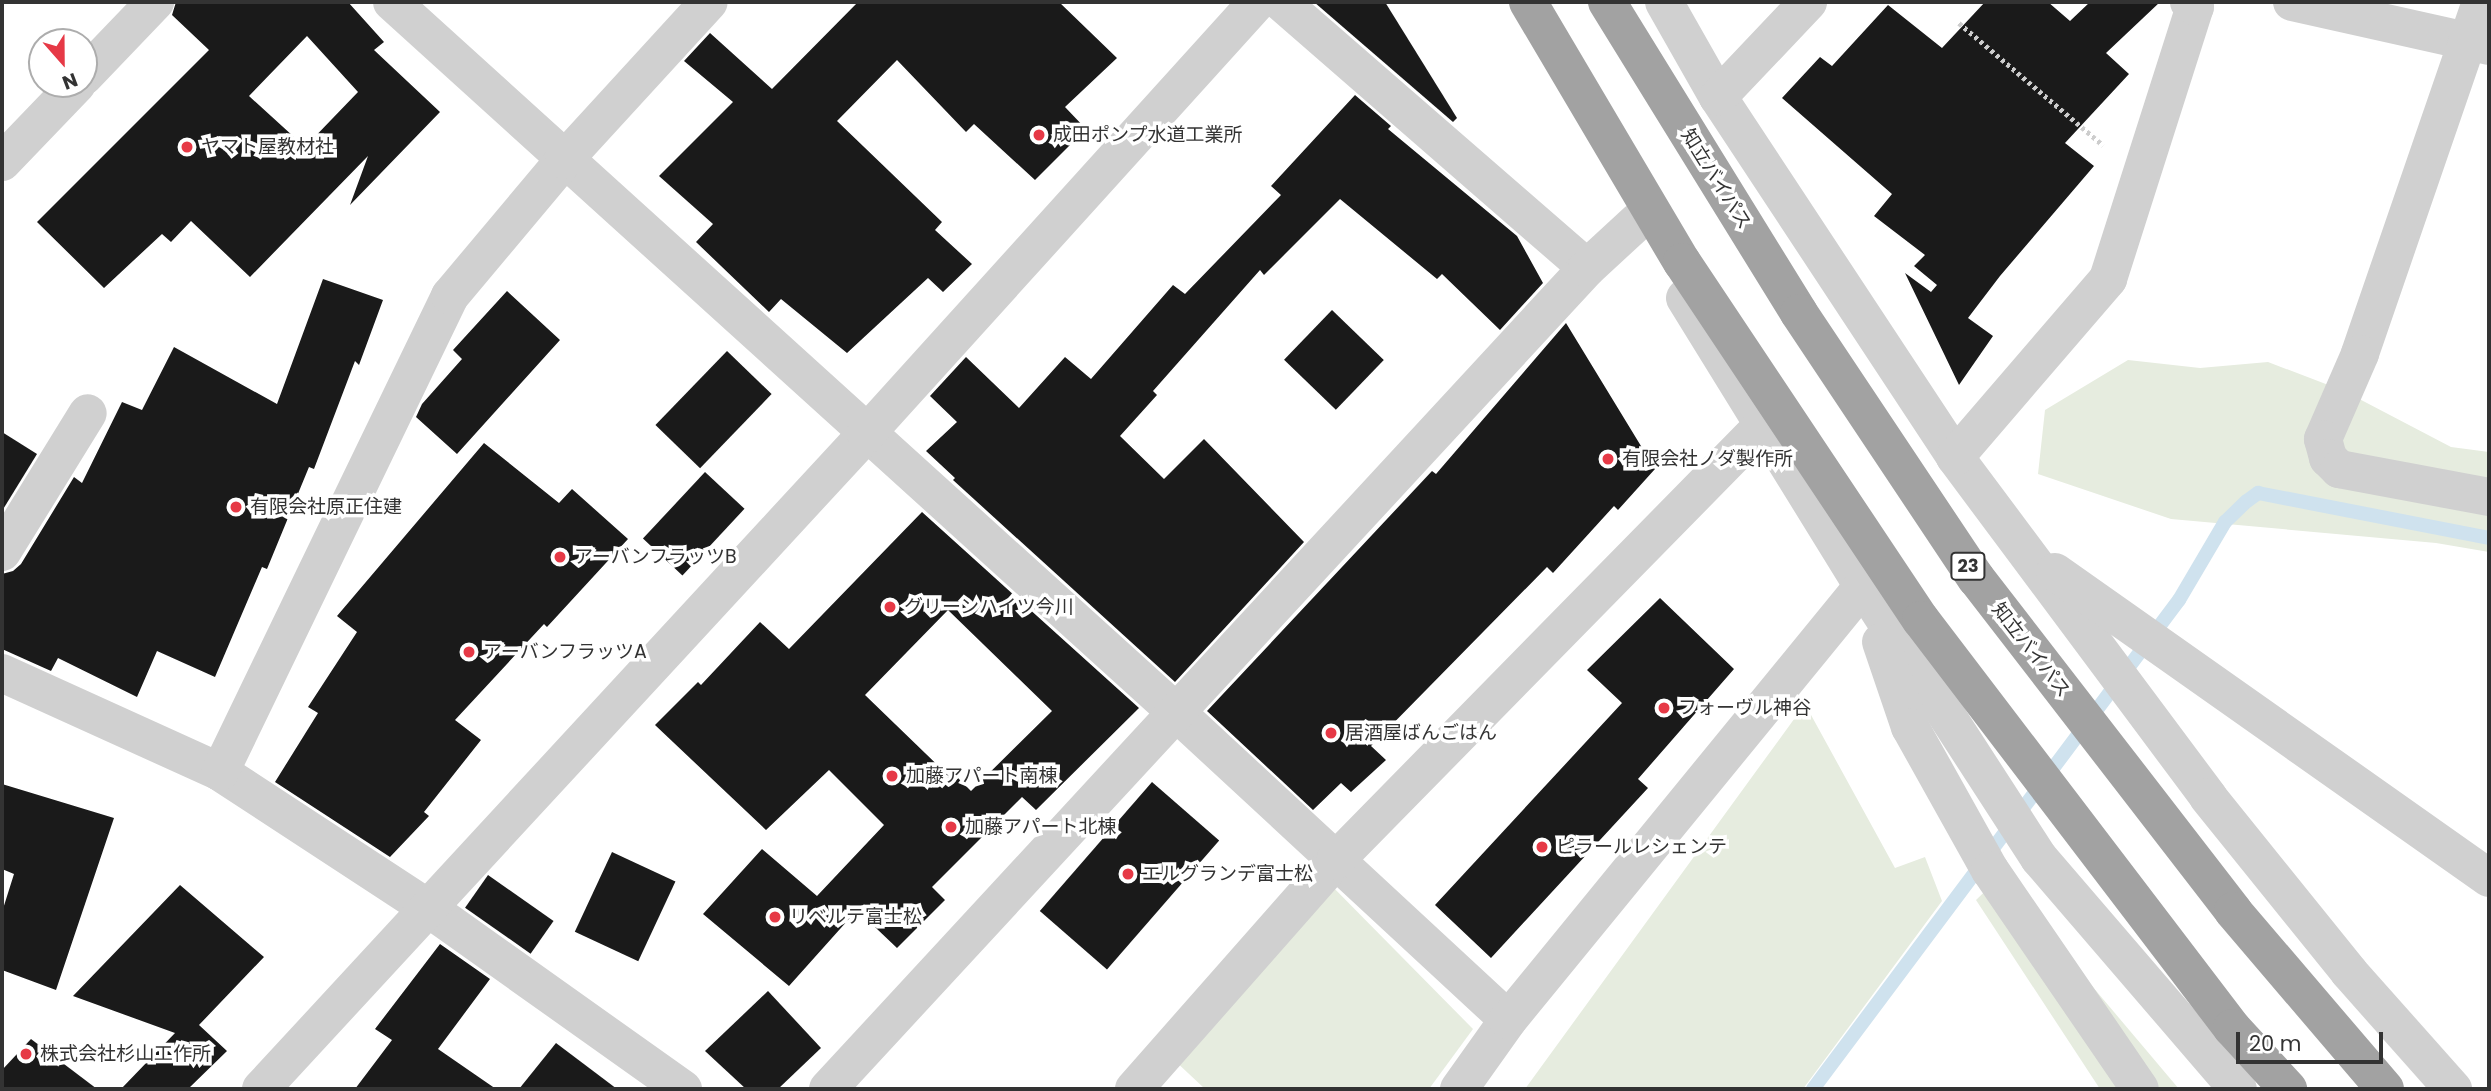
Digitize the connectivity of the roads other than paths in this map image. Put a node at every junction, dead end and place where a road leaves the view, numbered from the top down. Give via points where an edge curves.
1 (155, 2) edge
2 (392, 2) edge
3 (709, 2) edge
4 (1257, 2) edge
5 (1281, 2) edge
6 (1508, 2) edge
7 (1528, 2) edge
8 (1607, 2) edge
9 (1664, 2) edge
10 (1808, 2) edge
11 (2292, 2) edge
12 (2481, 2) edge
13 (2194, 4) edge
14 (2477, 43) edge
15 (98, 61) edge
16 (1718, 97) junction
17 (64, 98) edge
18 (564, 160) junction
19 (2, 162) edge
20 (1638, 221) junction
21 (1587, 268) junction
22 (88, 413) dead end
23 (1763, 425) junction
24 (866, 434) junction
25 (1955, 457) junction
26 (2489, 497) edge
27 (2, 552) edge
28 (2027, 553) junction
29 (1863, 586) junction
30 (2, 673) edge
31 (1177, 713) junction
32 (219, 772) junction
33 (1335, 861) junction
34 (2489, 878) edge
35 (428, 908) junction
36 (1508, 1020) junction
37 (663, 1084) edge
38 (261, 1089) edge
39 (828, 1089) edge
40 (1133, 1089) edge
41 (1459, 1089) edge
42 (2140, 1089) edge
43 (2238, 1089) edge
44 (2288, 1089) edge
45 (2385, 1089) edge
46 (2453, 1089) edge

1 - 15 street
2 - 18 street
3 - 18 street
4 - 24 street
5 - 21 street
6 - 20 street
7 - 44 highway via 1682,262 1921,620 2232,1028
8 - 45 highway, 知立バイパス / 23 via 1799,313 1976,578 2232,911
9 - 16 street
10 - 16 street
11 - 14 street
12 - 14 street
13 - 25 street via 2108,279
14 - 26 street via 2360,354 2323,439 2328,457 2339,469
16 - 25 street
17 - 19 street
18 - 24 street
18 - 32 street via 450,296
20 - 21 street
20 - 23 street
21 - 31 street
22 - 27 street
23 - 29 street
23 - 33 street
24 - 31 street
24 - 35 street
25 - 28 street
28 - 34 street
28 - 46 street via 2208,797 2349,971
29 - 36 street
29 - 42 street via 1910,727 1990,870
29 - 43 street via 2039,858
30 - 32 street
31 - 33 street
31 - 39 street
32 - 35 street
33 - 36 street
33 - 40 street
35 - 37 street
35 - 38 street
36 - 41 street

